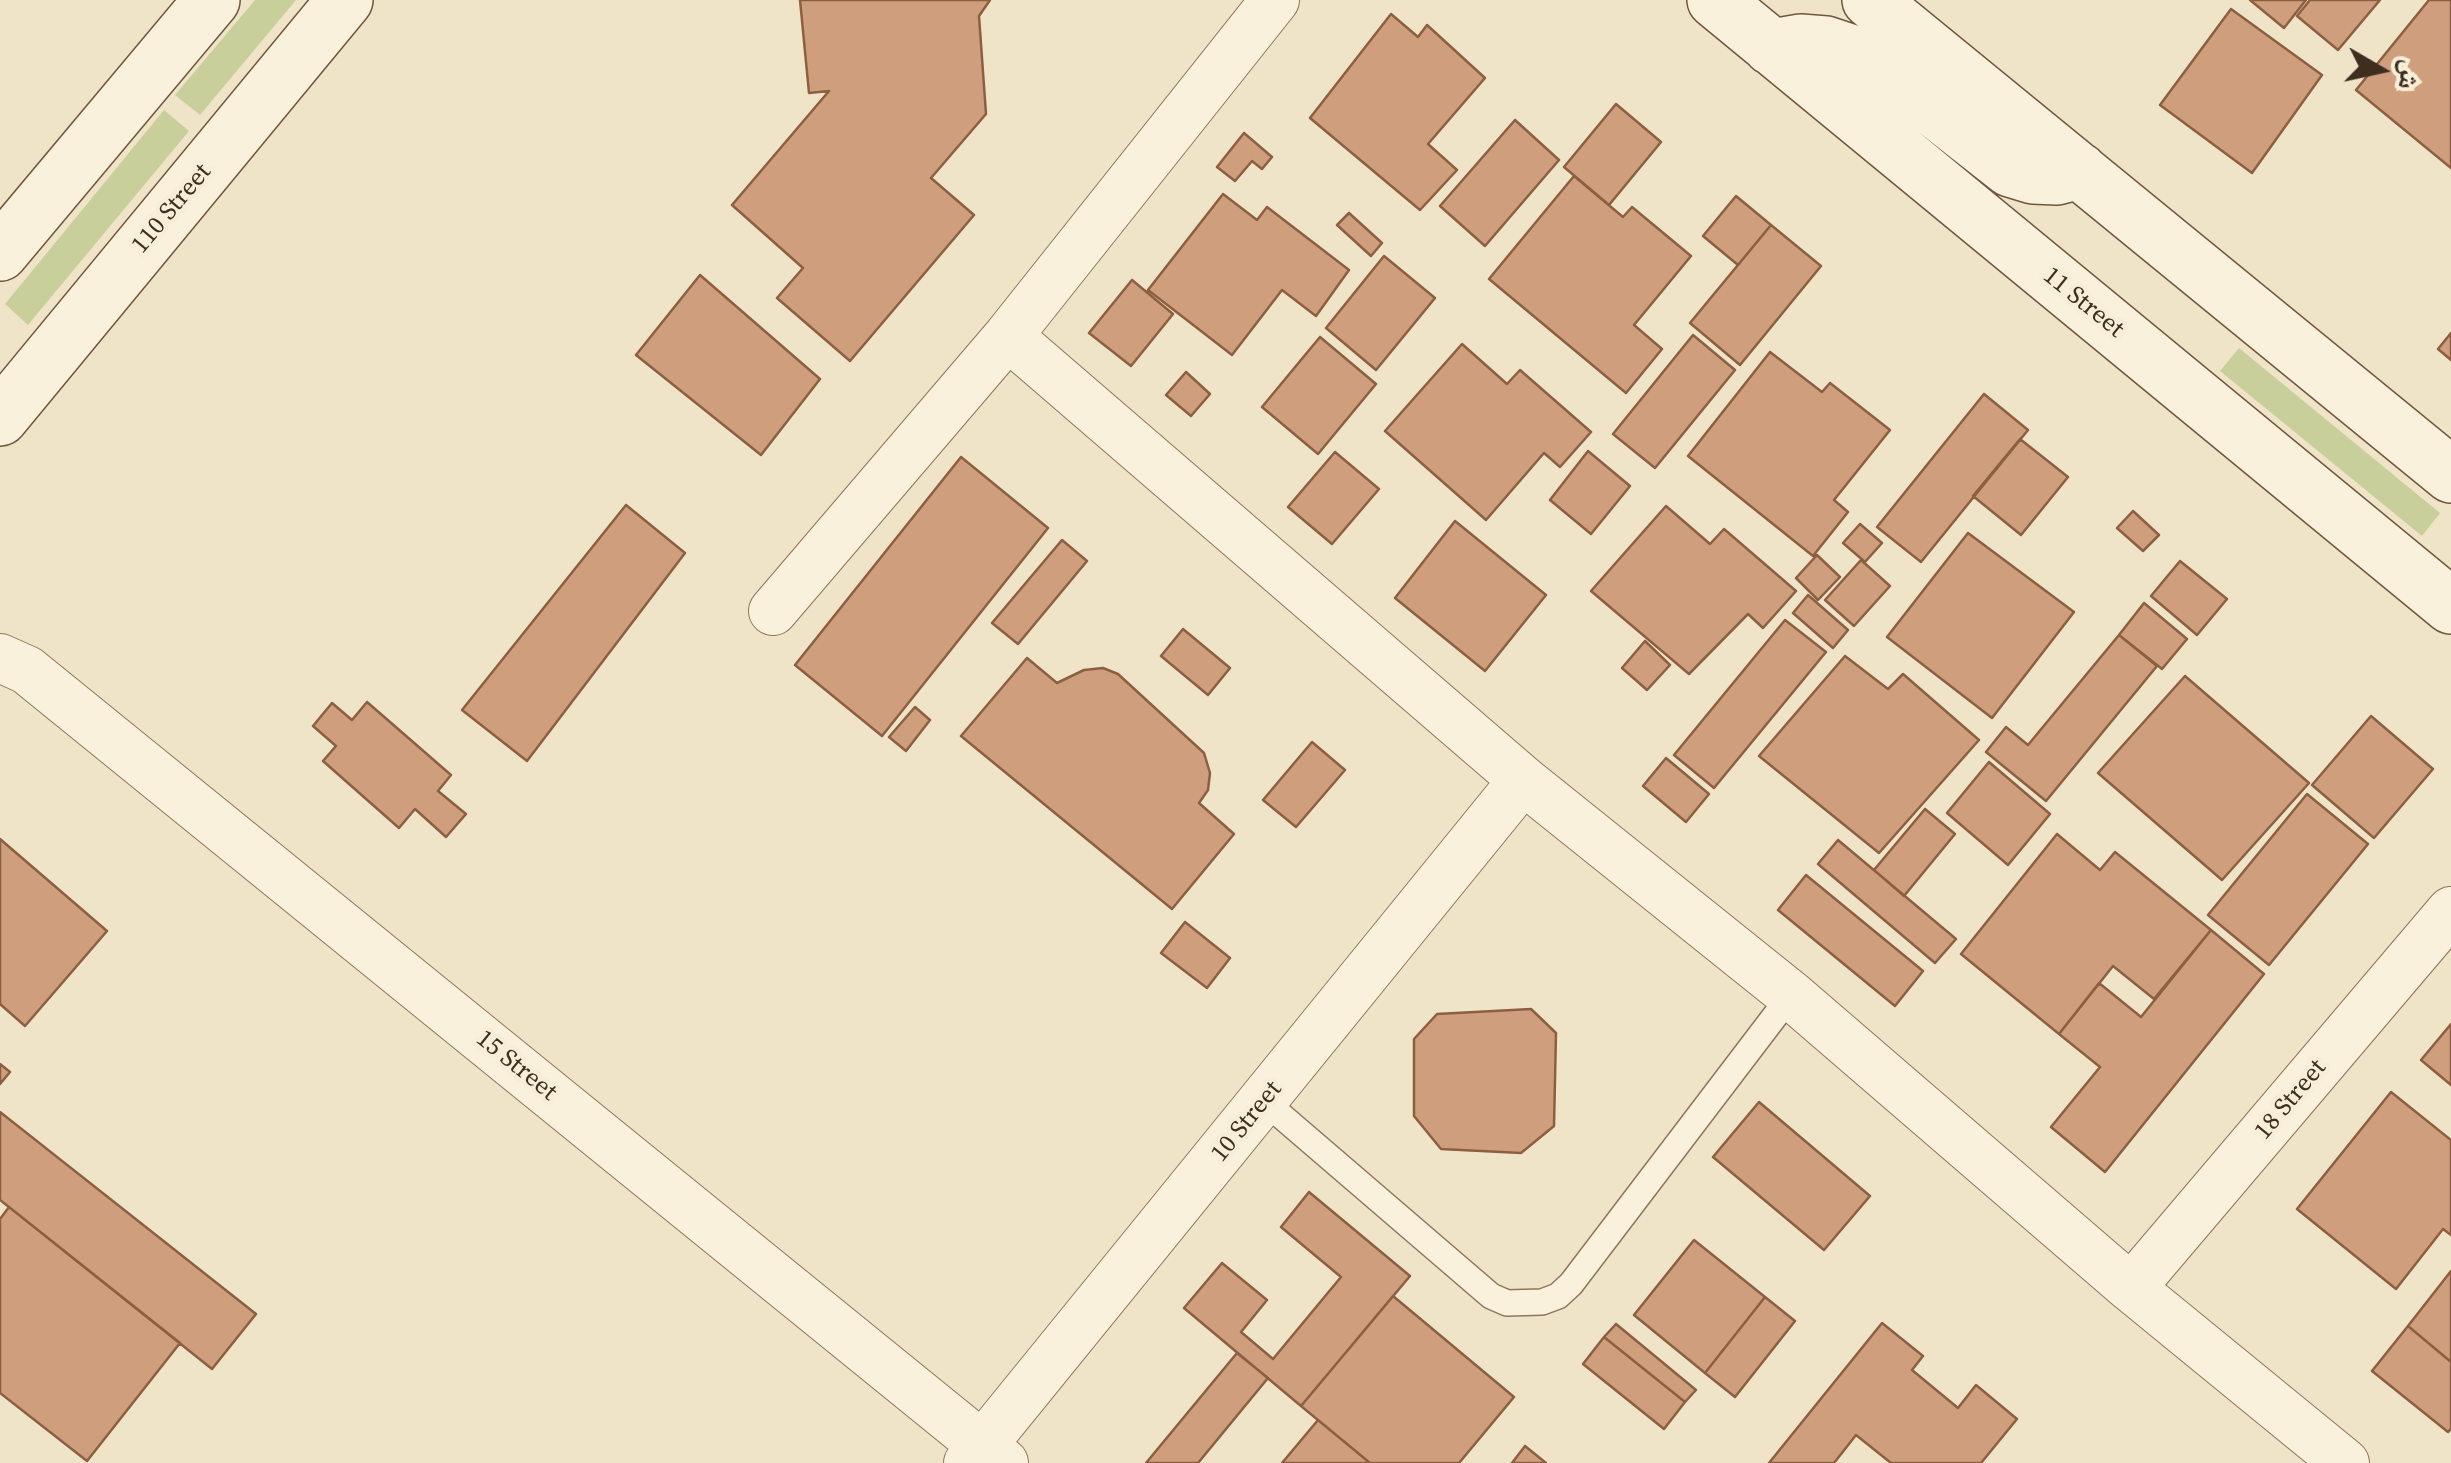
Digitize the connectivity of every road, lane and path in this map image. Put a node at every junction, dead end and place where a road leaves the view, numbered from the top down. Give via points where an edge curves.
1 (212, 0) edge
2 (345, 0) edge
3 (1275, 0) edge
4 (1715, 0) edge
5 (1870, 0) edge
6 (1771, 48) junction
7 (2080, 171) junction
8 (0, 253) edge
9 (1008, 336) junction
10 (0, 418) edge
11 (2451, 475) edge
12 (2451, 606) edge
13 (773, 612) dead end
14 (0, 624) edge
15 (14, 664) edge
16 (1523, 780) junction
17 (2451, 911) edge
18 (1792, 995) junction
19 (1264, 1100) junction
20 (2131, 1288) junction
21 (2321, 1456) edge
22 (985, 1457) edge

1 - 8 street
2 - 10 street, 110 Street
3 - 9 street
4 - 6 street, 11 Street
5 - 7 street
6 - 7 street via 1800,42 1856,54 2010,169 2057,177
6 - 12 street, 11 Street
7 - 11 street
9 - 13 street
9 - 16 street
14 - 15 street, 15 Street
15 - 22 street, 15 Street
16 - 18 street
16 - 19 street, 10 Street
17 - 20 street, 18 Street
18 - 19 lane via 1571,1284 1542,1302 1507,1303 1491,1296
18 - 20 street
19 - 22 street, 10 Street
20 - 21 street

